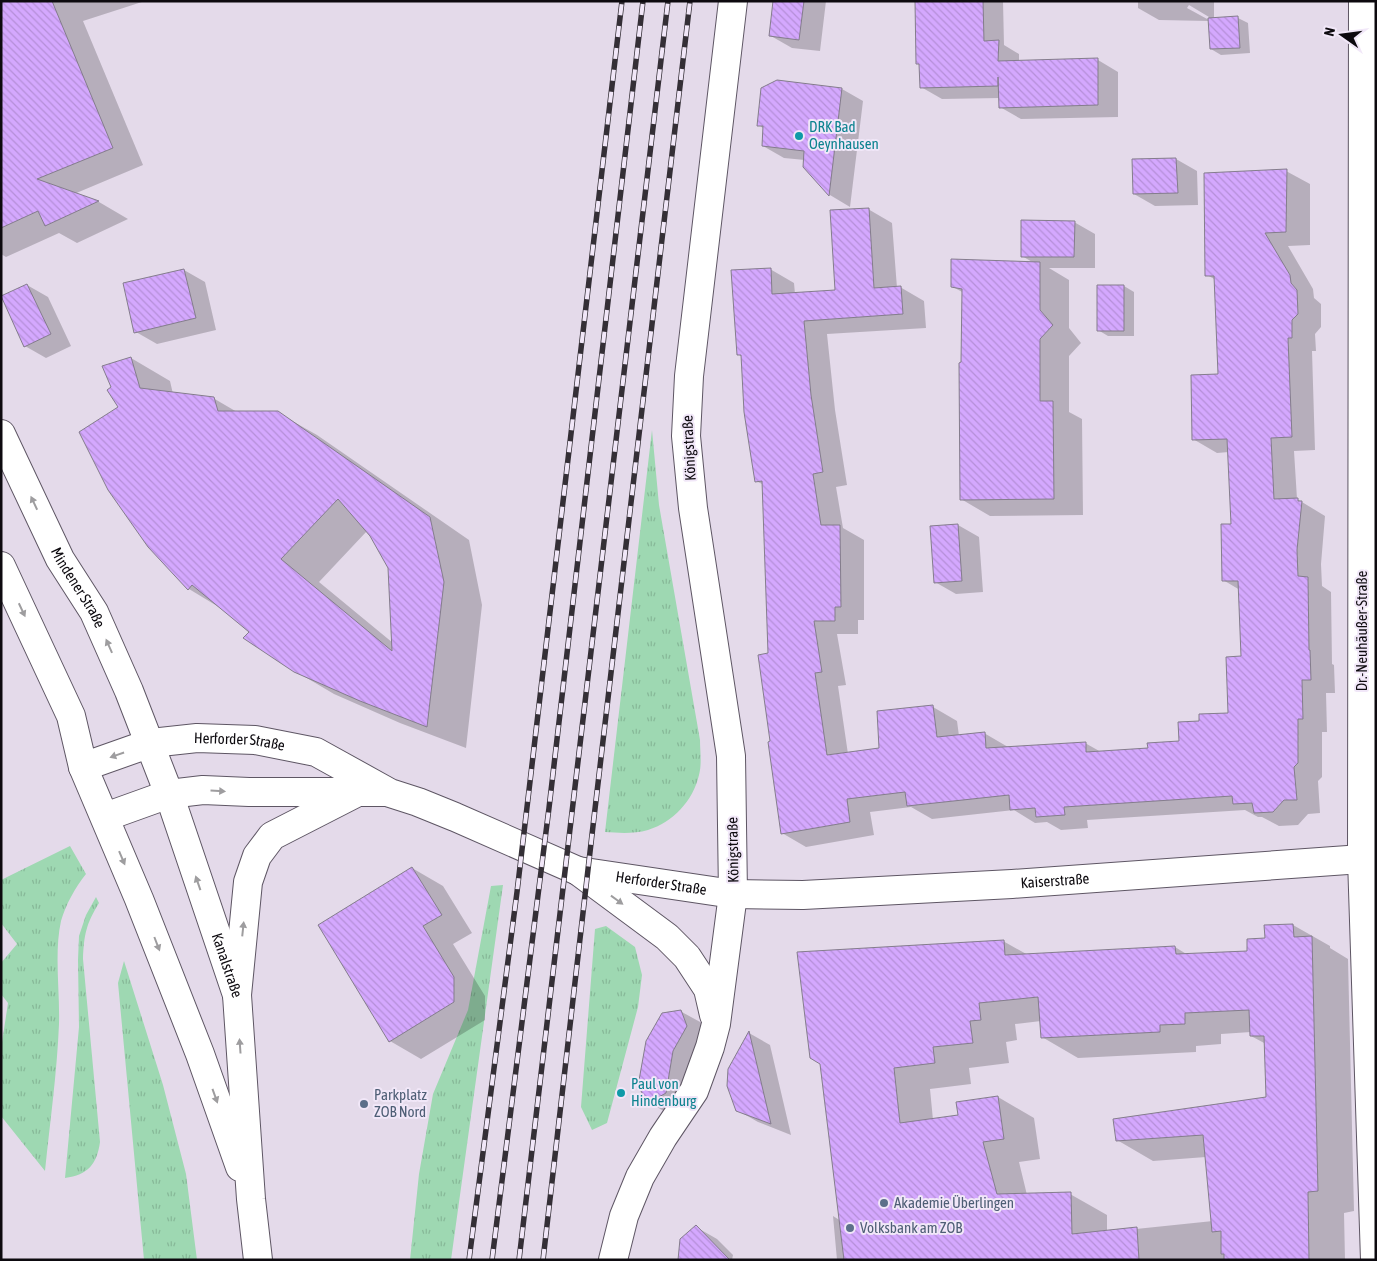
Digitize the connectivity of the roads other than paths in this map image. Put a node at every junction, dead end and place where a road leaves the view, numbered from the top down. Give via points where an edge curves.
1 (733, 1) edge
2 (1363, 1) edge
3 (1, 434) edge
4 (1, 566) edge
5 (151, 743) junction
6 (83, 767) junction
7 (359, 792) junction
8 (390, 792) junction
9 (169, 794) junction
10 (105, 817) junction
11 (1369, 858) edge
12 (578, 871) junction
13 (733, 894) junction
14 (237, 995) junction
15 (716, 1024) junction
16 (251, 1199) junction
17 (258, 1260) edge
18 (613, 1260) edge
19 (1374, 1260) edge

1 - 13 street, Königstraße via 689,376 686,436 693,508 731,756
2 - 11 street, Dr.-Neuhäußer-Straße
5 -> 3 street, Mindener Straße via 94,612 60,559
4 -> 6 street via 71,716
5 -> 6 street, Herforder Straße
5 - 8 street, Herforder Straße via 197,738 256,740 316,752
5 - 9 street, Kanalstraße
6 - 10 street, Kanalstraße
7 - 8 street, Herforder Straße
9 -> 7 street, Herforder Straße via 203,790
14 -> 7 street, Herforder Straße via 248,882 257,856 272,836
8 - 12 street, Herforder Straße
9 - 10 street, Herforder Straße
14 -> 9 street, Kanalstraße
10 -> 16 street, Kanalstraße via 196,1045
11 - 13 street, Kaiserstraße via 1012,884 826,894
11 - 19 street, Dr.-Neuhäußer-Straße
12 - 13 street, Herforder Straße
12 -> 15 street, Herforder Straße via 667,937 687,957 708,989
13 - 15 street, Herforder Straße
16 -> 14 street, Kanalstraße
15 - 18 street, Herforder Straße via 694,1091 640,1177 624,1216
16 - 17 street, Kanalstraße

